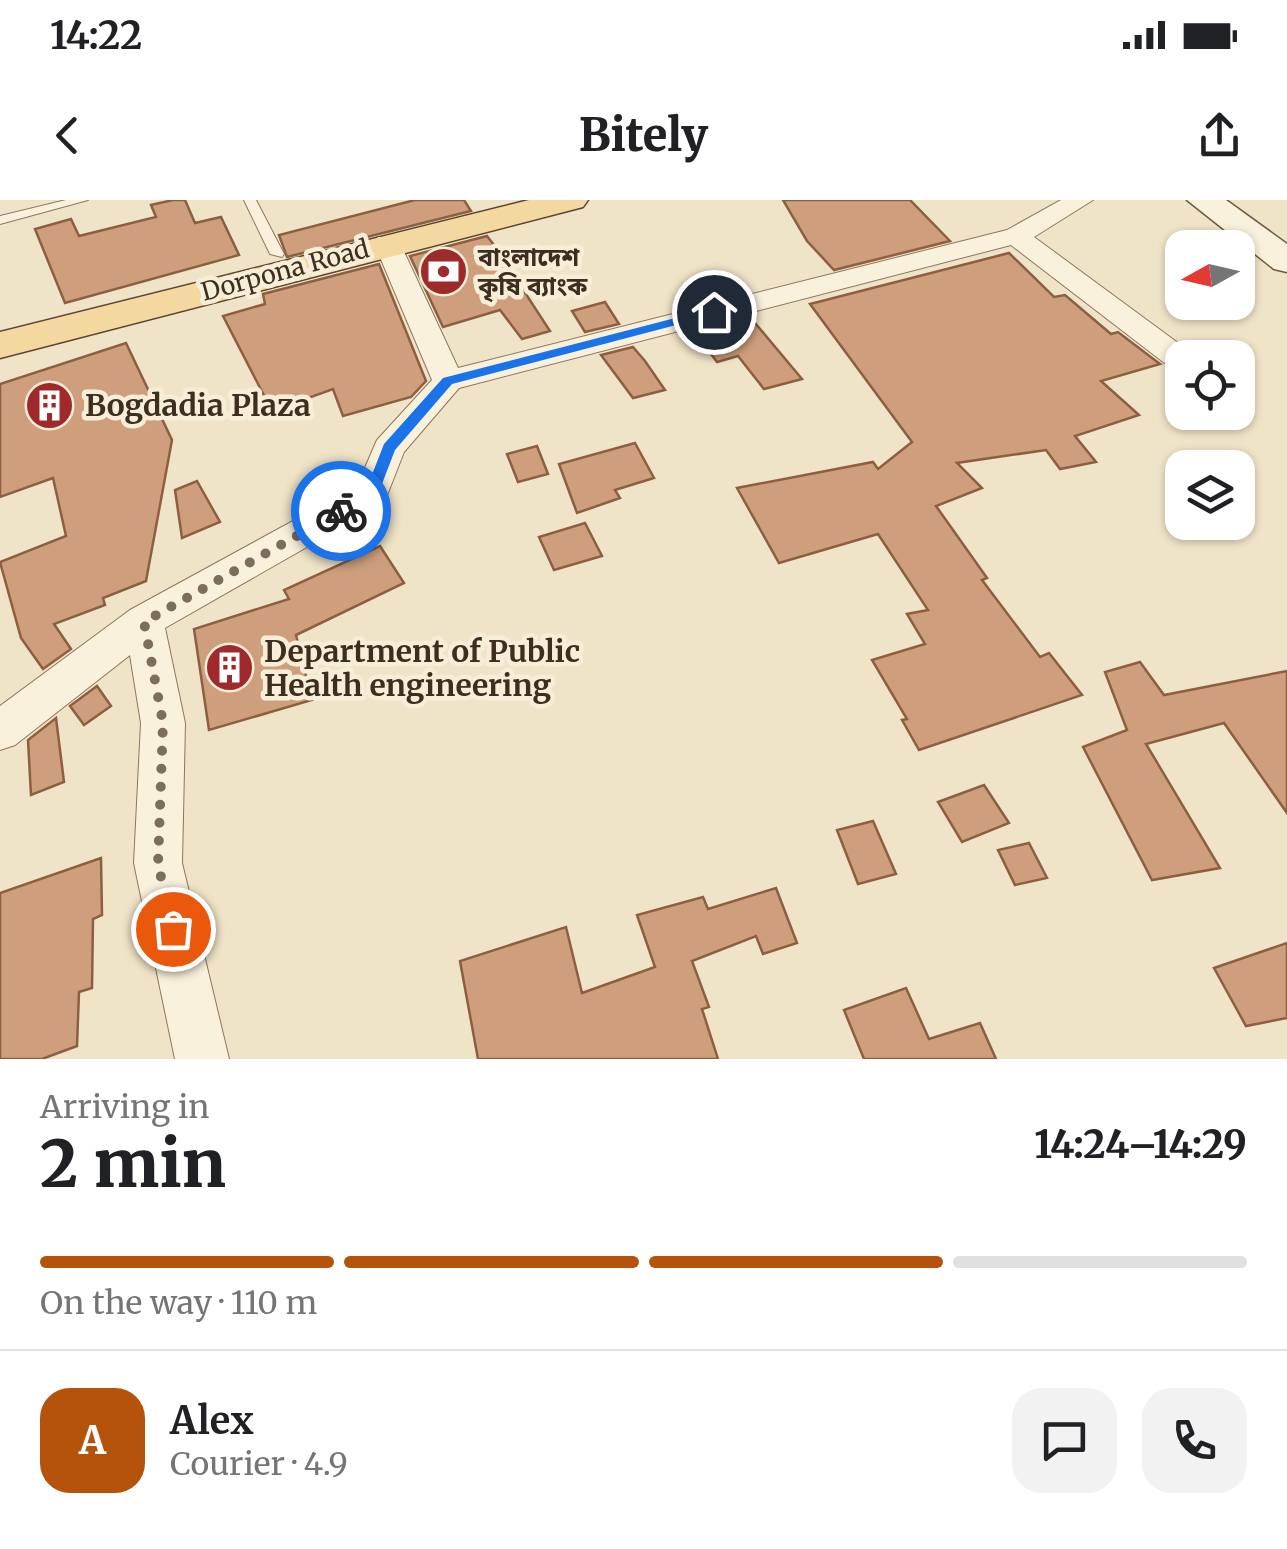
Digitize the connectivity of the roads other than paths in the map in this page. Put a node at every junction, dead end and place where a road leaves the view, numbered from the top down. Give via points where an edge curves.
1 (82, 200) edge
2 (250, 200) edge
3 (482, 200) edge
4 (571, 200) edge
5 (1080, 200) edge
6 (1204, 200) edge
7 (0, 220) edge
8 (1016, 236) junction
9 (387, 243) junction
10 (277, 254) junction
11 (1287, 262) edge
12 (0, 326) edge
13 (0, 345) edge
14 (1165, 348) edge
15 (448, 381) junction
16 (144, 622) junction
17 (0, 731) edge
18 (202, 1059) edge

1 - 7 lane
2 - 10 lane
3 - 10 main road, Dorpona Road
4 - 9 main road, Dorpona Road
5 - 8 street
6 - 11 street
8 - 14 street
8 - 15 street
9 - 13 main road, Dorpona Road
9 - 15 street
10 - 12 main road, Dorpona Road
15 - 16 street via 389,448 372,494
16 - 17 street
16 - 18 street via 163,723 158,864

